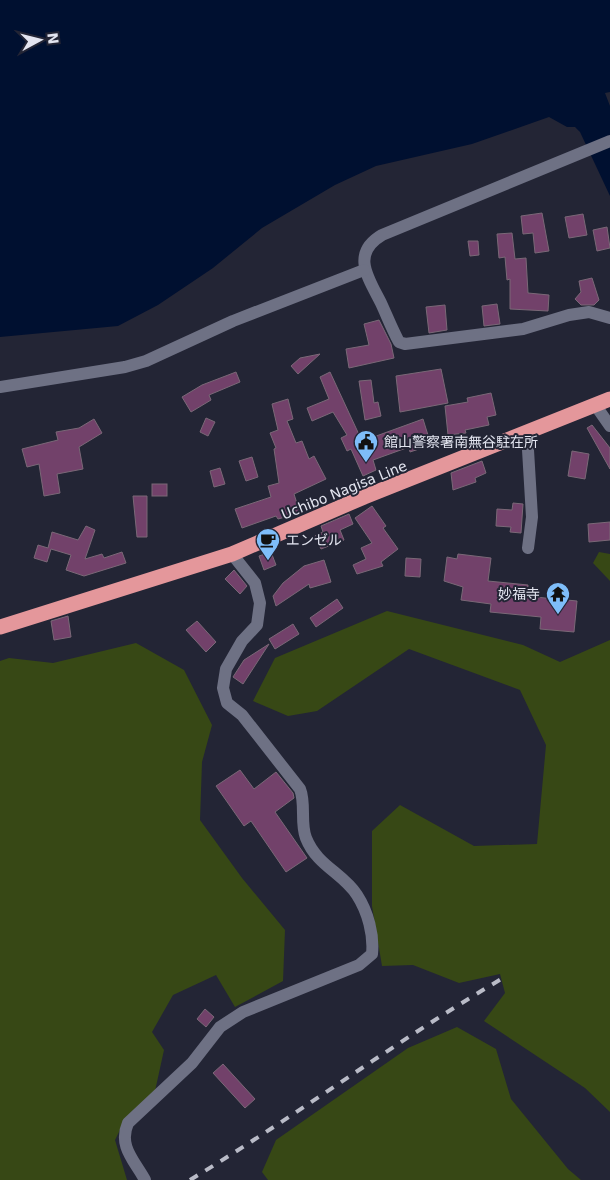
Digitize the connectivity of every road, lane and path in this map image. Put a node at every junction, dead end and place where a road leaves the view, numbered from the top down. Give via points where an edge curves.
1 (610, 141) edge
2 (364, 270) junction
3 (610, 318) edge
4 (0, 386) edge
5 (610, 399) edge
6 (596, 406) junction
7 (610, 426) edge
8 (527, 433) junction
9 (528, 548) dead end
10 (232, 554) junction
11 (0, 627) edge
12 (145, 1180) edge

1 - 2 street via 382,235 372,241 365,255
2 - 3 street via 399,342 405,344 523,329 589,312
2 - 4 street via 146,360
5 - 6 highway, Uchibo Nagisa Line
6 - 7 street
6 - 8 highway, Uchibo Nagisa Line
8 - 9 street via 532,517
8 - 10 highway, Uchibo Nagisa Line via 364,497
10 - 11 highway, Uchibo Nagisa Line
10 - 12 street via 255,583 260,603 257,625 242,641 226,669 223,688 228,703 300,789 306,837 319,860 357,894 374,939 372,954 358,965 243,1012 220,1026 192,1063 128,1123 124,1143

